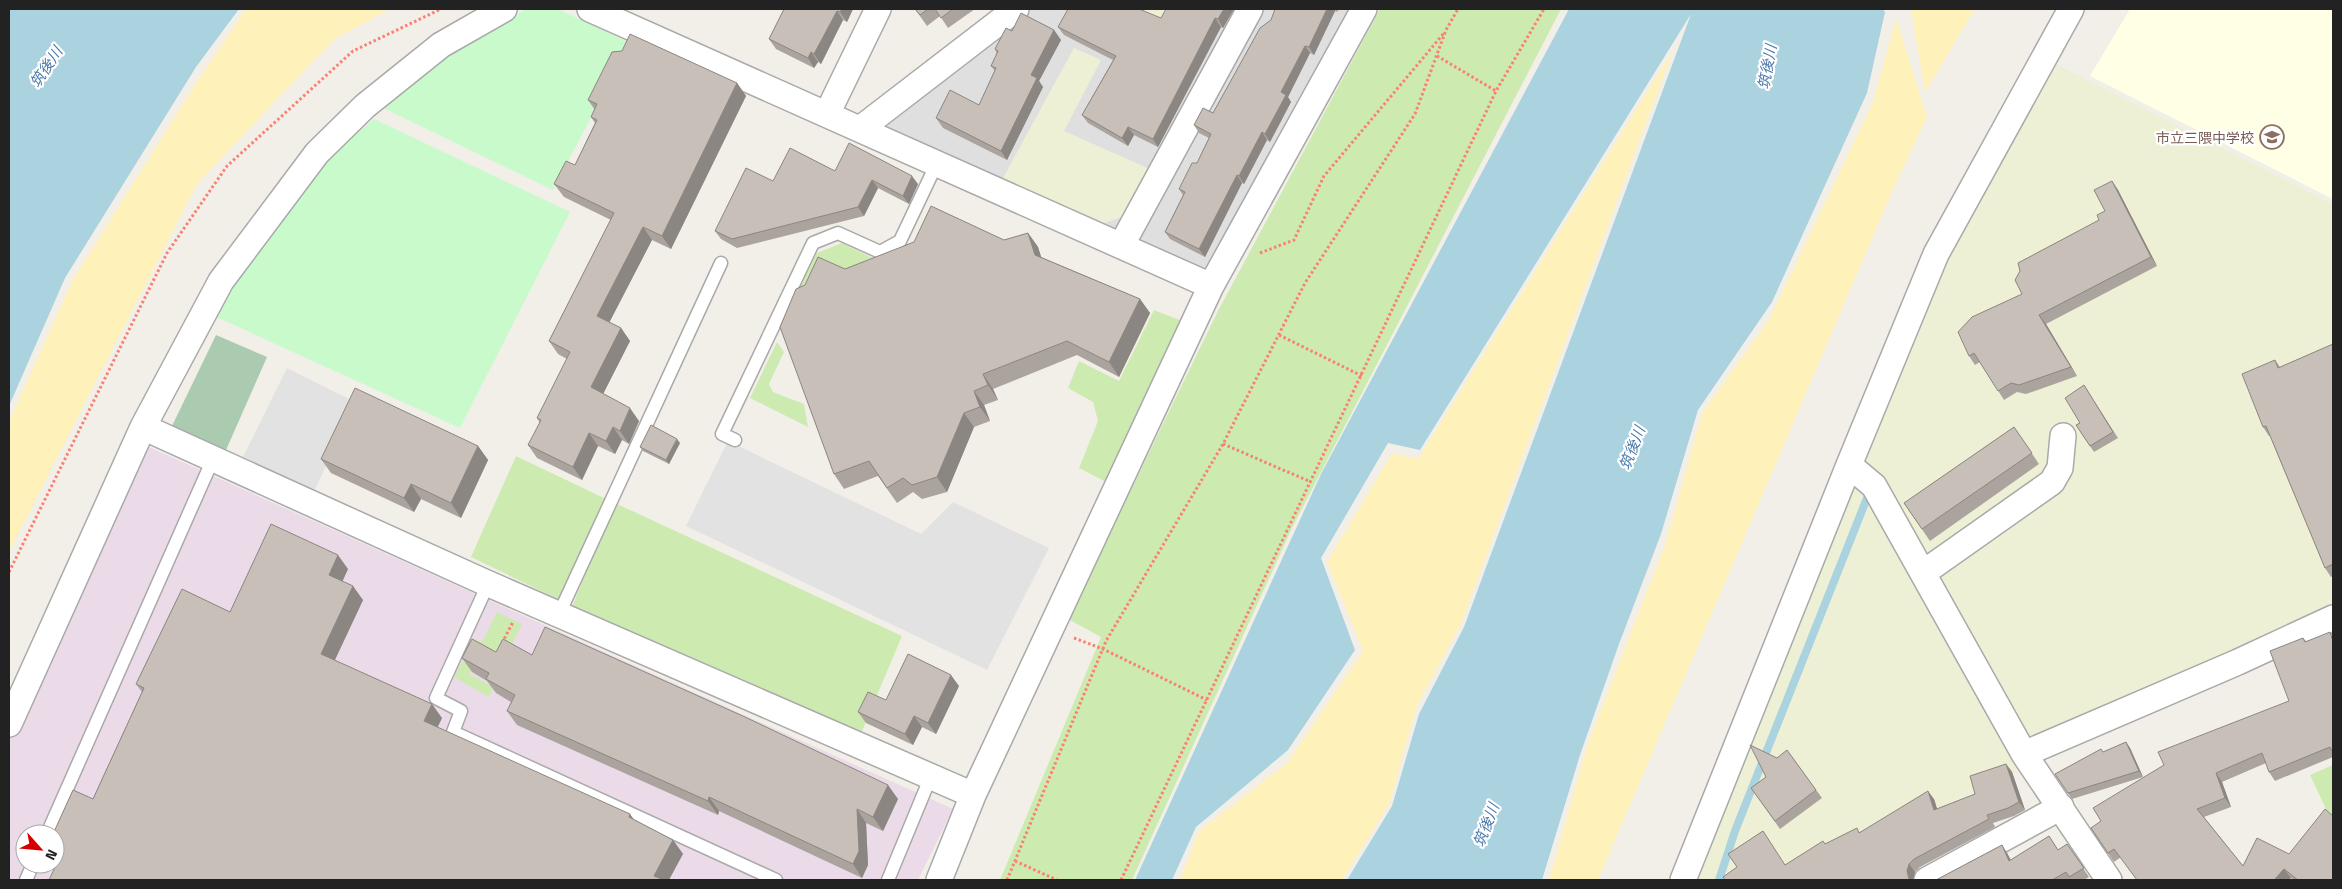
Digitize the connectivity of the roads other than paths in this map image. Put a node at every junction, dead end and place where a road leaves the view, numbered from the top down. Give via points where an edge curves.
1 (504, 9) edge
2 (590, 9) edge
3 (878, 9) edge
4 (1016, 9) edge
5 (1250, 9) edge
6 (1364, 9) edge
7 (2071, 9) edge
8 (827, 114) junction
9 (860, 129) junction
10 (937, 163) junction
11 (1121, 246) junction
12 (721, 263) dead end
13 (1216, 277) junction
14 (143, 427) junction
15 (2062, 436) dead end
16 (735, 440) dead end
17 (213, 459) junction
18 (1849, 465) junction
19 (1923, 573) junction
20 (488, 584) junction
21 (559, 614) junction
22 (2333, 618) edge
23 (9, 724) edge
24 (2024, 754) junction
25 (931, 776) junction
26 (973, 795) junction
27 (2060, 807) junction
28 (51, 824) edge
29 (776, 880) edge
30 (888, 880) edge
31 (939, 880) edge
32 (1683, 880) edge
33 (1928, 880) edge
34 (2109, 880) edge

1 - 14 street via 440,45 365,106 318,153 221,281
2 - 8 street
3 - 8 street
4 - 9 street
5 - 11 street
6 - 13 street
7 - 18 street via 1936,254
8 - 9 street
9 - 10 street
10 - 11 street
10 - 16 lane via 900,241 880,252 838,233 813,243 722,434
11 - 13 street
12 - 21 lane
13 - 26 street
14 - 17 street
14 - 23 street
15 - 19 street via 2060,468 2052,482
17 - 20 street
17 - 28 lane
18 - 19 street via 1874,486
18 - 32 street
19 - 24 street
20 - 21 street
20 - 29 lane via 436,698 461,711 453,732
21 - 25 street
22 - 24 street
24 - 27 street
25 - 26 street
25 - 30 lane
26 - 31 street
27 - 33 street
27 - 34 street

